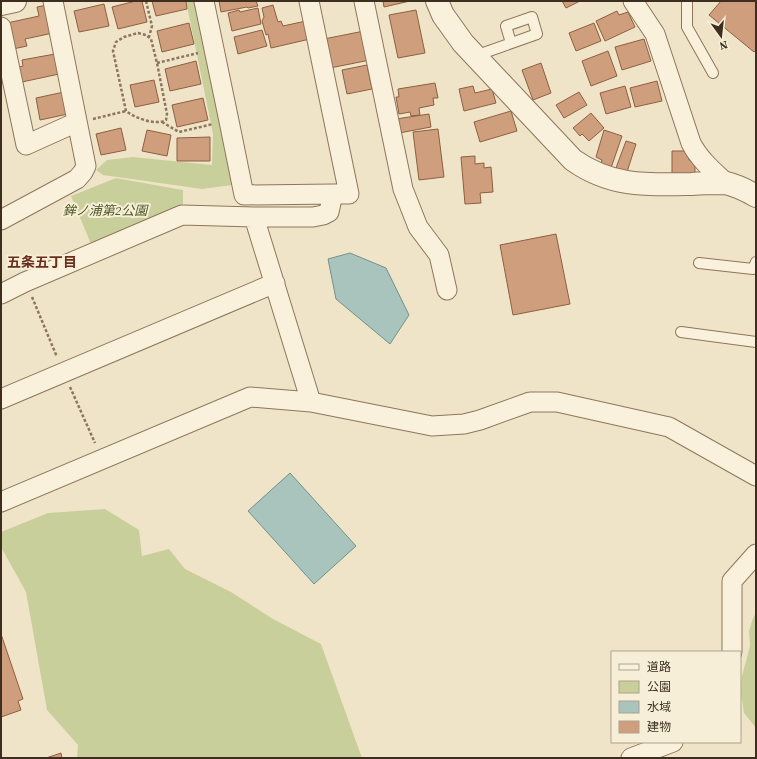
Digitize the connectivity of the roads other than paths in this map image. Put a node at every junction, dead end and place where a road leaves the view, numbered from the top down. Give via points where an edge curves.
1 (16, 1) edge
2 (53, 1) edge
3 (204, 1) edge
4 (309, 1) edge
5 (364, 1) edge
6 (437, 1) edge
7 (633, 1) edge
8 (687, 1) edge
9 (1, 4) edge
10 (1, 27) edge
11 (512, 43) junction
12 (475, 56) junction
13 (713, 73) dead end
14 (77, 122) junction
15 (726, 183) junction
16 (333, 194) junction
17 (756, 196) edge
18 (254, 217) junction
19 (1, 220) edge
20 (756, 262) edge
21 (699, 263) dead end
22 (275, 283) junction
23 (448, 290) dead end
24 (1, 294) edge
25 (681, 332) dead end
26 (756, 342) edge
27 (1, 398) edge
28 (311, 402) junction
29 (756, 476) edge
30 (1, 502) edge
31 (756, 554) edge
32 (732, 651) edge
33 (670, 743) edge
34 (631, 758) edge

1 - 9 street
2 - 14 street
3 - 16 street via 244,195
4 - 16 street via 349,194
5 - 23 street via 403,189 418,227 439,255
6 - 12 street via 442,15
7 - 15 street via 655,34 693,146 700,158
8 - 13 lane via 687,27
10 - 14 street via 26,145
11 - 11 lane via 537,34 532,17 506,26
11 - 12 lane
12 - 15 street via 573,160 584,168 628,183
14 - 19 street via 86,166 83,172 77,179
15 - 17 street
16 - 18 street via 329,212 323,216
18 - 22 street
18 - 24 street via 182,216
20 - 21 lane via 753,269
22 - 27 street
22 - 28 street
25 - 26 lane
28 - 29 street via 432,426 464,424 530,402 557,402 669,427
28 - 30 street via 250,397
31 - 32 street via 732,581
33 - 34 street

